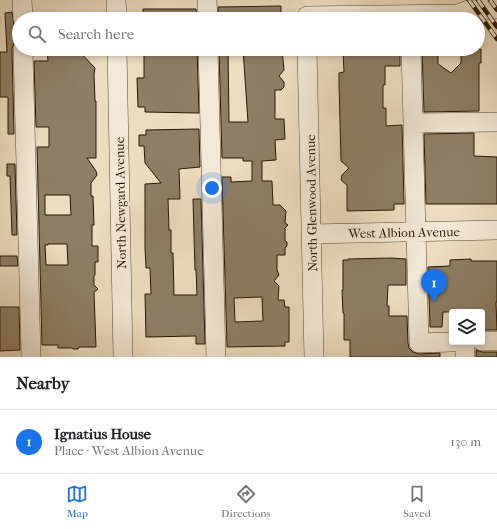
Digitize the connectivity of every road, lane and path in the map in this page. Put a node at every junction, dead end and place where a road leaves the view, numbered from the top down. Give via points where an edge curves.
1 (22, 0) edge
2 (116, 0) edge
3 (207, 0) edge
4 (497, 9) edge
5 (23, 12) edge
6 (117, 12) edge
7 (208, 12) edge
8 (463, 12) edge
9 (485, 17) edge
10 (497, 17) edge
11 (23, 56) edge
12 (117, 56) edge
13 (208, 56) edge
14 (307, 56) edge
15 (411, 56) edge
16 (497, 122) edge
17 (413, 123) junction
18 (497, 230) edge
19 (416, 232) junction
20 (312, 234) junction
21 (485, 341) edge
22 (497, 341) edge
23 (449, 342) edge
24 (465, 345) edge
25 (31, 357) edge
26 (123, 357) edge
27 (216, 357) edge
28 (314, 357) edge
29 (465, 357) edge

1 - 5 street
2 - 6 street
3 - 7 street
4 - 8 street
9 - 10 street
11 - 25 street
12 - 26 street, North Newgard Avenue
13 - 27 street
14 - 20 street, North Glenwood Avenue
15 - 17 street
16 - 17 street
17 - 19 street
18 - 19 street, West Albion Avenue
19 - 20 street, West Albion Avenue
19 - 23 street via 419,343
20 - 28 street, North Glenwood Avenue
21 - 22 street
24 - 29 street

